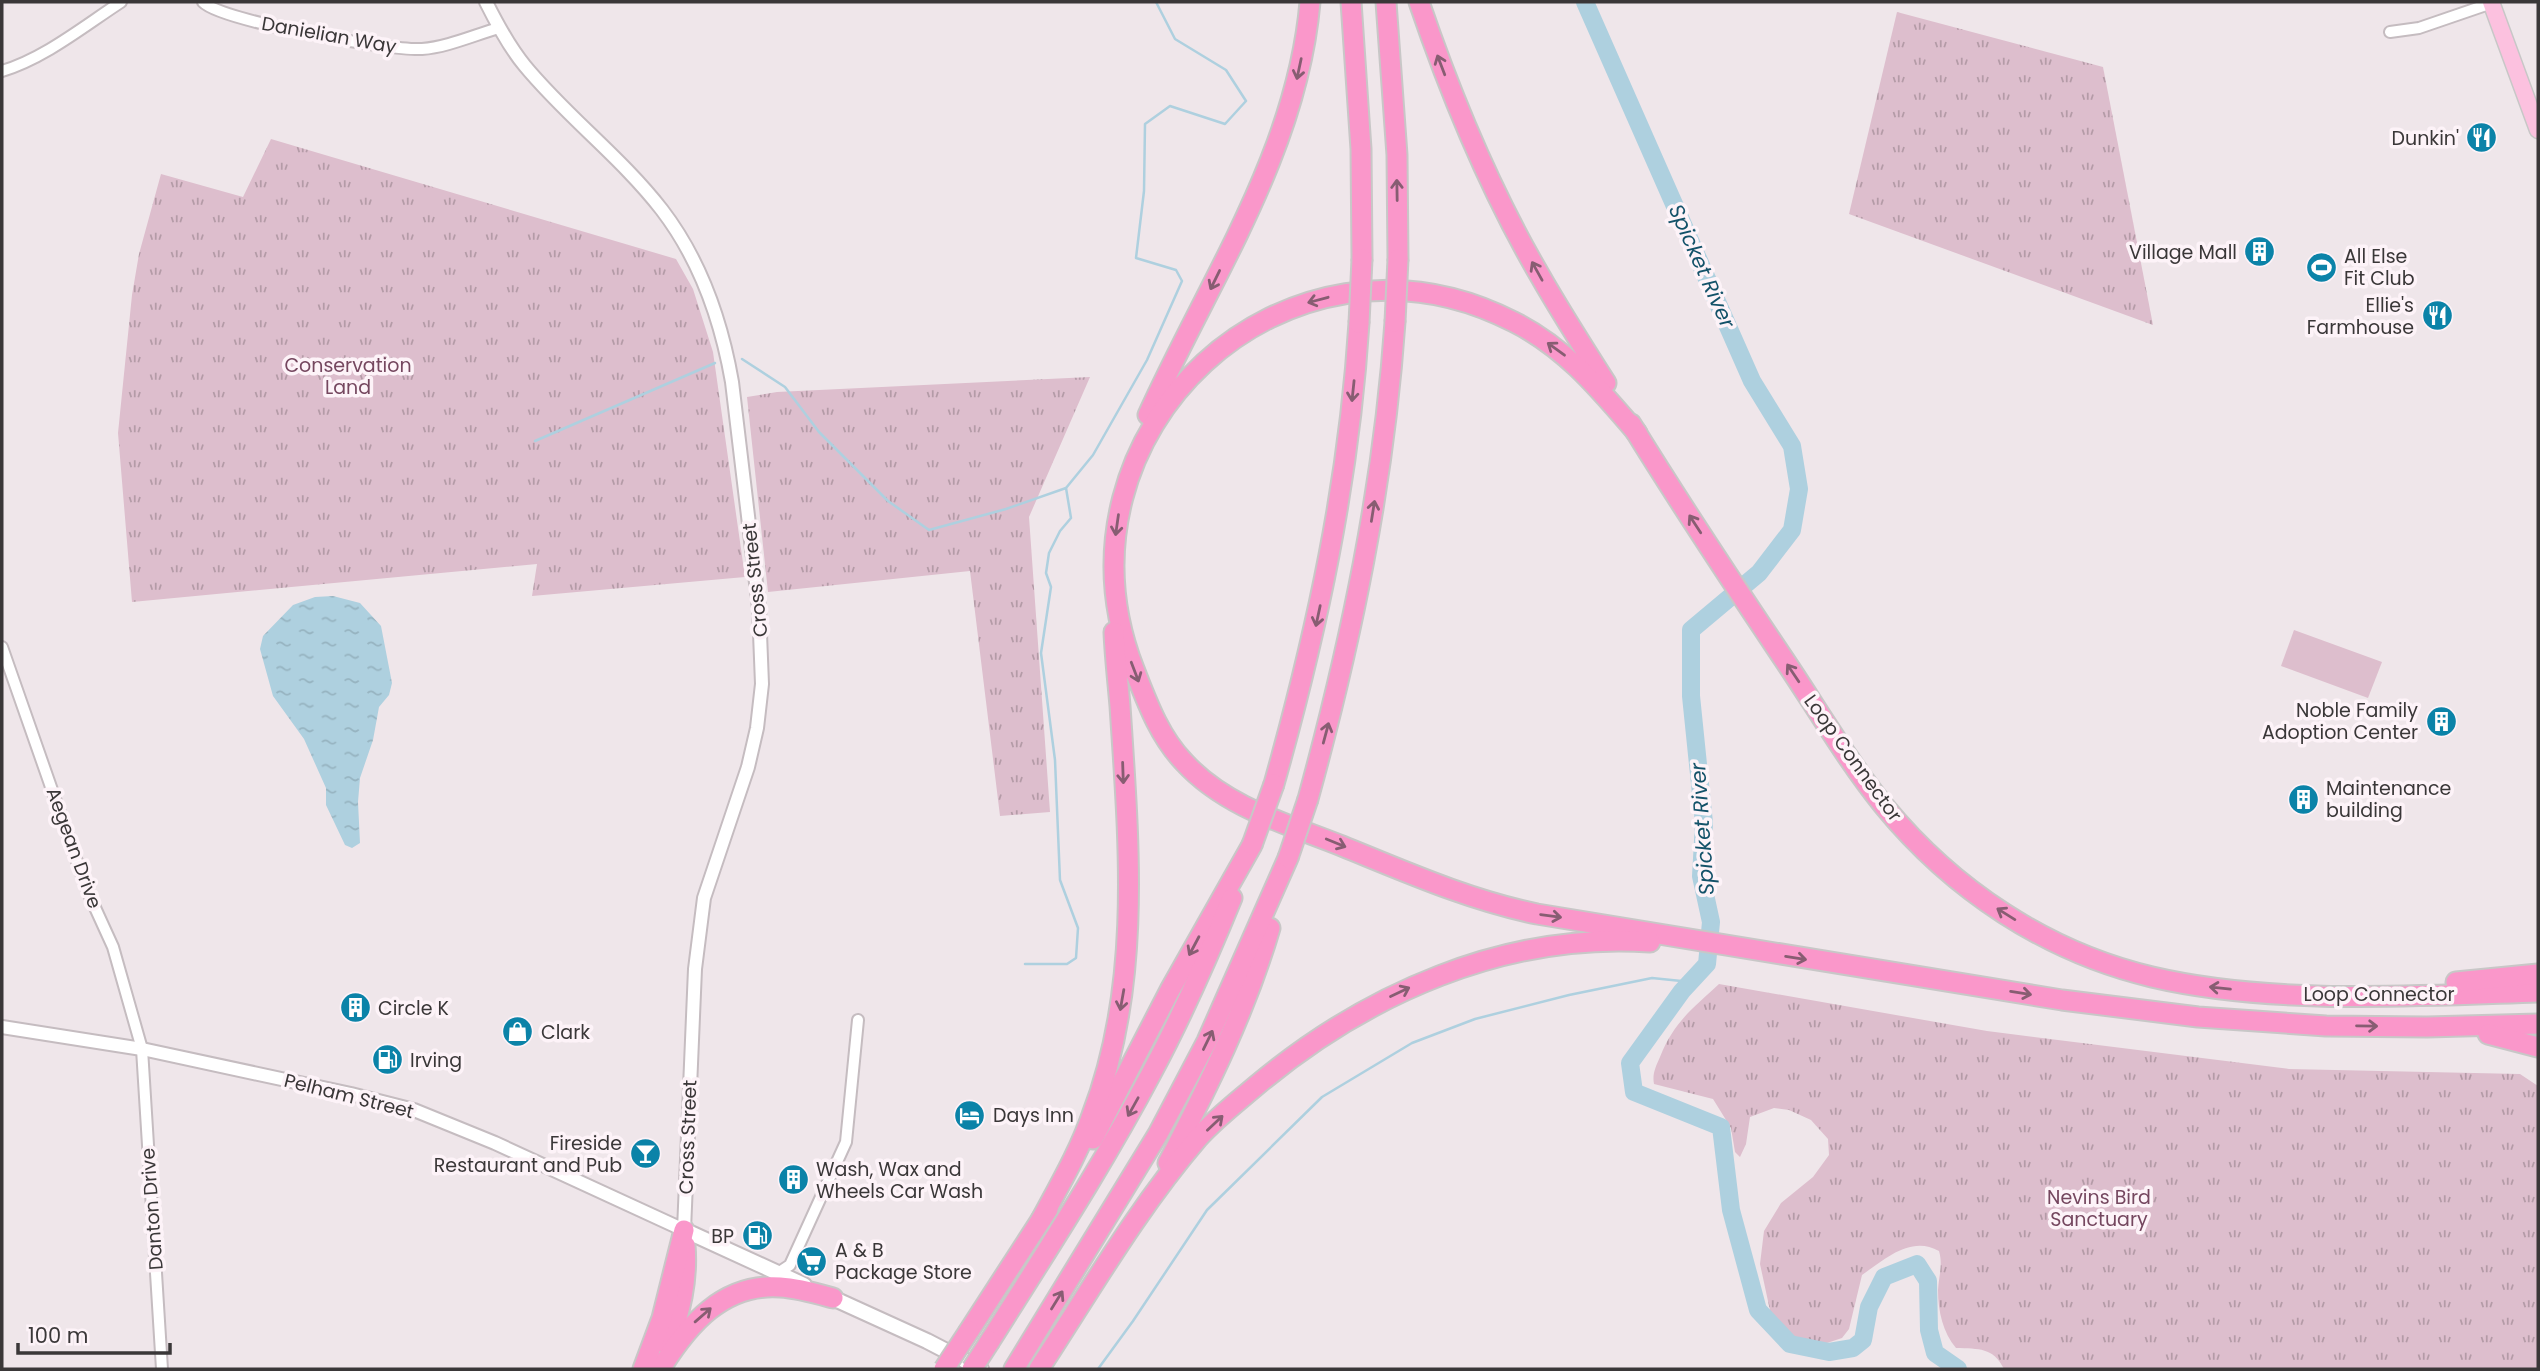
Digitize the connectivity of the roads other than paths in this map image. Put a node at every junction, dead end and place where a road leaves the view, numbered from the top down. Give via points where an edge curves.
1 (121, 2) edge
2 (203, 2) edge
3 (486, 2) edge
4 (1310, 2) edge
5 (1351, 2) edge
6 (1386, 2) edge
7 (1419, 2) edge
8 (2491, 3) edge
9 (499, 28) junction
10 (2390, 32) dead end
11 (2, 71) edge
12 (2538, 130) edge
13 (1637, 433) junction
14 (1131, 469) junction
15 (1115, 582) junction
16 (2, 648) edge
17 (1252, 845) junction
18 (1288, 858) junction
19 (1696, 942) junction
20 (2538, 974) edge
21 (2538, 992) edge
22 (2301, 994) junction
23 (858, 1020) dead end
24 (2538, 1024) edge
25 (2, 1027) edge
26 (2427, 1027) junction
27 (2538, 1046) edge
28 (142, 1049) junction
29 (1141, 1213) junction
30 (1041, 1220) junction
31 (684, 1230) junction
32 (778, 1273) junction
33 (833, 1298) junction
34 (1017, 1364) edge
35 (162, 1369) edge
36 (654, 1369) edge
37 (944, 1369) edge
38 (972, 1369) edge
39 (982, 1369) edge
40 (1040, 1369) edge

1 - 11 street via 48,49
2 - 9 street, Danielian Way via 211,9 259,23 405,49 441,46
3 - 9 street, Cross Street
4 -> 14 highway via 1300,66 1278,147 1140,433
5 -> 17 highway, bridge via 1361,149 1362,259 1346,451 1305,671
18 -> 6 highway, bridge via 1345,654 1383,447 1398,259 1397,155
13 -> 7 highway via 1509,220 1470,137
8 - 10 street via 2419,28
8 - 12 main road
9 - 31 street, Cross Street via 529,71 631,174 677,232 714,306 732,382 759,608 762,684 748,766 712,871 699,926
13 -> 14 highway via 1578,366 1515,322 1443,296 1373,290 1292,308 1228,343 1191,374 1164,408
22 -> 13 highway, Loop Connector via 2196,985 2131,971 2059,944 1976,894 1920,846 1883,804
14 -> 15 highway via 1118,520
15 -> 19 highway via 1126,646 1157,723 1185,763 1223,794 1481,901
15 -> 30 highway via 1129,900 1124,984 1093,1115
16 - 28 street, Aegean Drive via 87,890 113,947
17 -> 30 highway via 1170,990 1103,1122
17 -> 38 highway, bridge via 1215,940 1153,1072 1089,1184
18 - 29 highway via 1263,952 1225,1050
34 -> 18 highway via 1183,1088
19 -> 26 highway, Loop Connector via 2149,1012 2301,1024
29 -> 19 highway via 1200,1136 1244,1096 1315,1041 1387,998 1432,977 1550,947 1620,941
20 - 22 highway
21 - 22 highway, Loop Connector
23 - 32 street via 846,1142 790,1265
24 - 26 highway, Loop Connector
25 - 28 street, Pelham Street
26 - 27 highway via 2489,1034
28 - 31 street, Pelham Street via 414,1110
28 - 35 street, Danton Drive
29 - 40 highway
30 - 37 highway, bridge
31 - 32 main road, Pelham Street
31 - 36 highway
32 - 33 main road, Pelham Street
36 -> 33 highway via 685,1331 729,1297 777,1286
33 - 39 main road, Pelham Street

